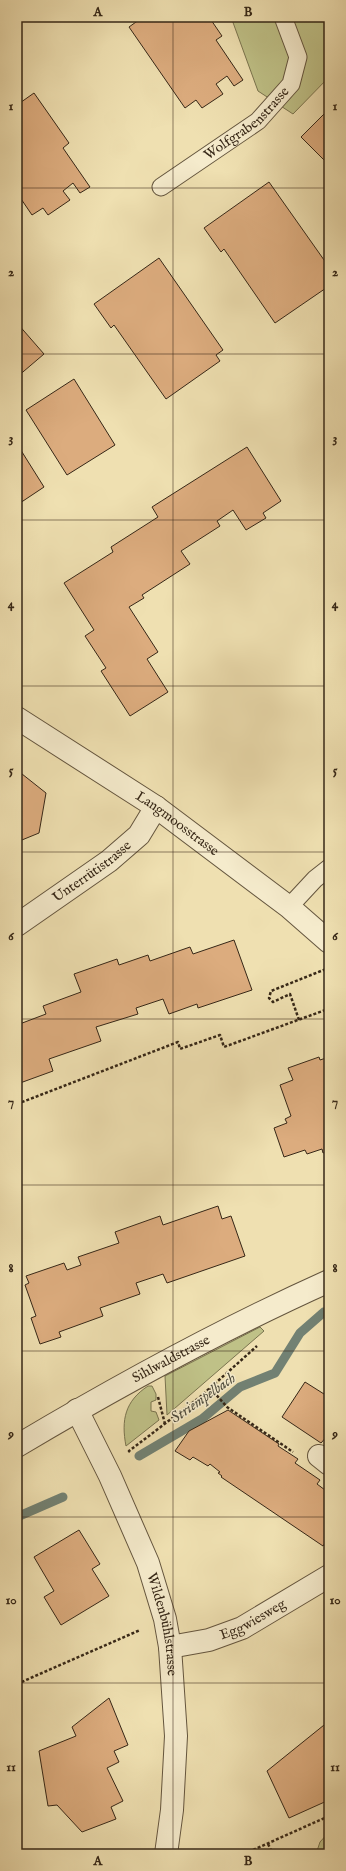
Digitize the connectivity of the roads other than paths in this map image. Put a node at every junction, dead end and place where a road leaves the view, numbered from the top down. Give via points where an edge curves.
1 (283, 17) edge
2 (161, 187) dead end
3 (17, 718) edge
4 (156, 807) junction
5 (329, 868) edge
6 (289, 907) junction
7 (17, 925) edge
8 (329, 942) edge
9 (329, 1281) edge
10 (77, 1410) junction
11 (17, 1446) edge
12 (329, 1576) edge
13 (170, 1647) junction
14 (166, 1854) edge

1 - 2 lane, Wolfgrabenstrasse via 298,57 291,84 258,121
3 - 4 street, Langmoosstrasse
4 - 6 street, Langmoosstrasse
4 - 7 street, Unterrütistrasse via 138,835 109,861
5 - 6 lane
6 - 8 street, Langmoosstrasse
9 - 10 street, Sihlwaldstrasse via 224,1331
10 - 11 street, Sihlwaldstrasse
10 - 13 street, Wildenbühlstrasse via 110,1476 148,1563 165,1619
12 - 13 street, Eggwiesweg via 242,1628 209,1640
13 - 14 street, Wildenbühlstrasse via 176,1736 172,1810

